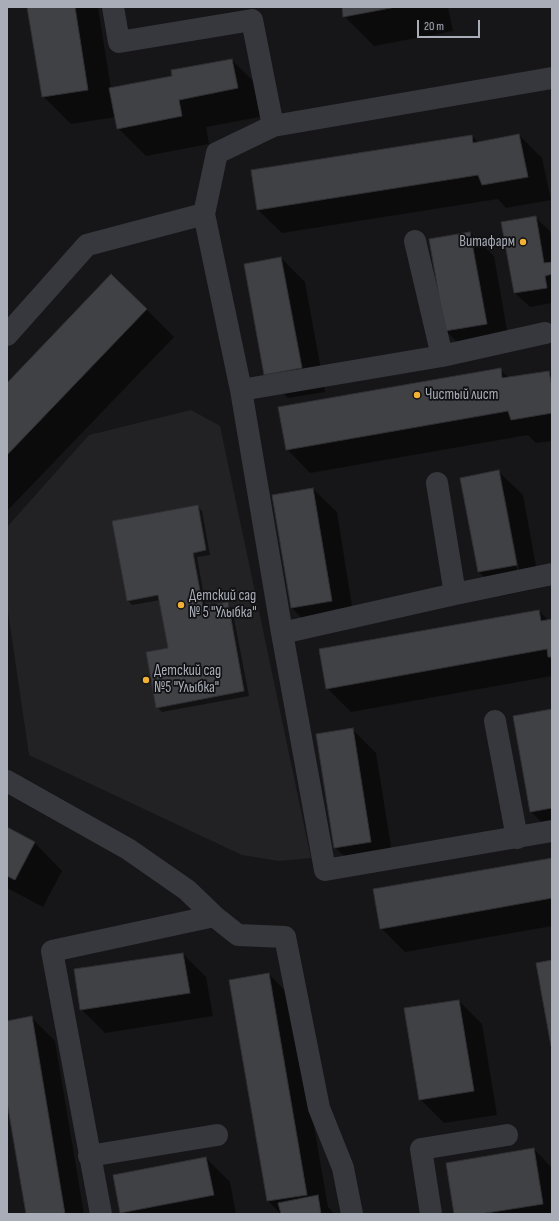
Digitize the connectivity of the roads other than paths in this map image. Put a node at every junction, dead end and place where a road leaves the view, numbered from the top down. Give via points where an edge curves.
1 (113, 7) edge
2 (552, 78) edge
3 (273, 126) junction
4 (204, 214) junction
5 (416, 241) dead end
6 (545, 333) dead end
7 (7, 335) edge
8 (442, 356) junction
9 (241, 390) junction
10 (437, 482) dead end
11 (552, 574) edge
12 (455, 594) junction
13 (282, 633) junction
14 (495, 721) dead end
15 (7, 781) edge
16 (552, 831) edge
17 (517, 838) junction
18 (214, 916) junction
19 (217, 1135) dead end
20 (507, 1135) dead end
21 (89, 1156) junction
22 (101, 1214) edge
23 (352, 1214) edge
24 (431, 1214) edge

1 - 3 lane via 119,42 252,20
2 - 3 lane
3 - 4 lane via 217,153
4 - 7 lane via 87,245
4 - 9 lane
5 - 8 lane
6 - 8 lane
8 - 9 lane
9 - 13 lane
10 - 12 lane
11 - 12 lane
12 - 13 lane
13 - 17 lane via 325,870
14 - 17 lane
15 - 18 lane via 128,849 186,890
16 - 17 lane
18 - 21 lane via 52,952
18 - 23 lane via 238,935 285,937 319,1108 343,1168
19 - 21 lane
20 - 24 lane via 421,1149
21 - 22 lane

